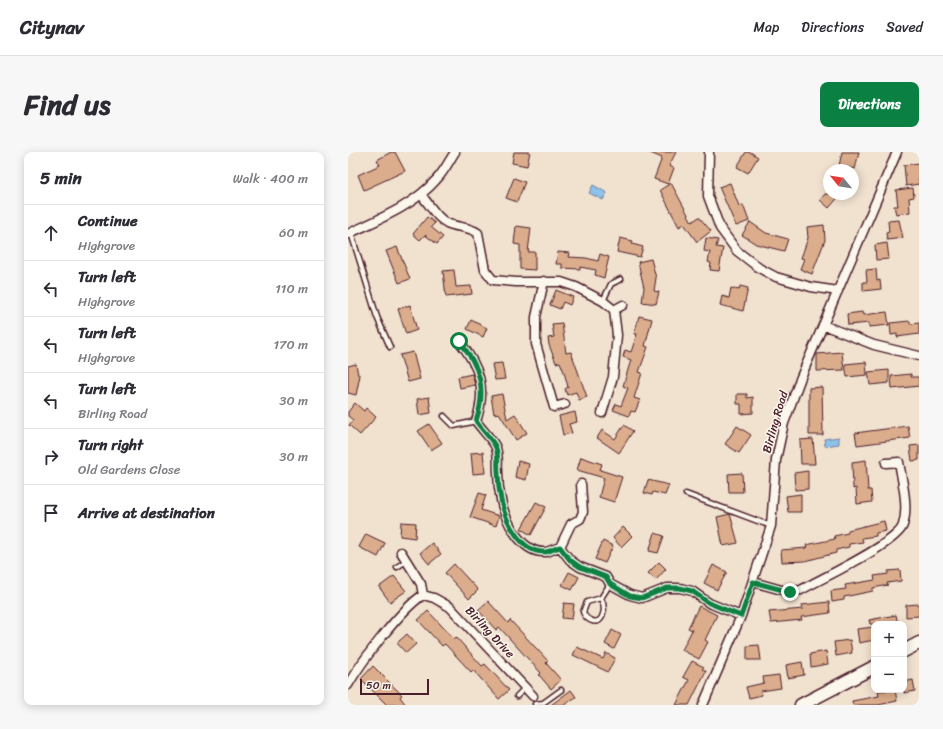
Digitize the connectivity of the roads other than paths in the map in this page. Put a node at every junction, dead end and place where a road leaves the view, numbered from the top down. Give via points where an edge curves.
1 (455, 152) edge
2 (709, 152) edge
3 (896, 152) edge
4 (421, 195) junction
5 (350, 233) edge
6 (621, 279) dead end
7 (544, 281) junction
8 (838, 291) junction
9 (603, 301) junction
10 (623, 305) dead end
11 (614, 310) junction
12 (823, 325) junction
13 (459, 341) dead end
14 (390, 347) dead end
15 (919, 356) edge
16 (565, 404) dead end
17 (602, 413) dead end
18 (444, 416) dead end
19 (476, 421) junction
20 (886, 463) dead end
21 (580, 484) dead end
22 (686, 494) dead end
23 (771, 526) junction
24 (560, 547) junction
25 (401, 552) dead end
26 (407, 561) junction
27 (397, 567) dead end
28 (753, 582) junction
29 (610, 584) junction
30 (422, 595) junction
31 (601, 598) junction
32 (741, 616) junction
33 (919, 643) edge
34 (907, 649) edge
35 (871, 669) edge
36 (348, 685) edge
37 (525, 687) junction
38 (561, 690) dead end
39 (517, 696) dead end
40 (533, 696) joint
41 (535, 705) edge
42 (703, 705) edge
43 (801, 705) edge

1 - 4 street via 437,180
2 - 8 street via 708,196 720,228 736,251 776,277
3 - 8 street, Birling Road
4 - 5 street via 395,212
4 - 7 street via 440,218 478,233 485,270 493,280
5 - 14 lane via 377,317
6 - 9 lane via 611,284
7 - 9 street via 562,282
7 - 16 street via 536,317 536,344 554,407
8 - 12 street, Birling Road
9 - 11 street
10 - 11 street
11 - 17 street via 617,335 613,377
12 - 15 street via 874,345
12 - 23 street, Birling Road via 784,423 776,460
13 - 19 street via 476,364 481,382 480,409
18 - 19 lane via 454,426
19 - 24 street via 496,446 501,500 507,518 518,537 532,550 545,552
20 - 28 street via 899,462 905,510 902,526 894,537 881,547 801,590 790,592
21 - 24 street via 583,512 580,519 571,524
22 - 23 lane
23 - 28 street, Birling Road
24 - 29 street via 570,560 580,567 606,577
25 - 26 street
26 - 27 lane
26 - 30 street via 421,584
28 - 32 street, Birling Road
29 - 31 lane
29 - 32 street via 630,596 642,598 667,588 680,588 692,591 709,603
30 - 36 street via 400,616
30 - 37 street, Birling Drive via 450,607
31 - 31 lane via 587,602 584,606 583,612 590,621 595,622 603,614
32 - 42 street, Birling Road
33 - 34 main road
35 - 43 main road
37 - 39 lane
37 - 40 street, Birling Drive
38 - 41 lane via 543,703
40 - 41 lane

